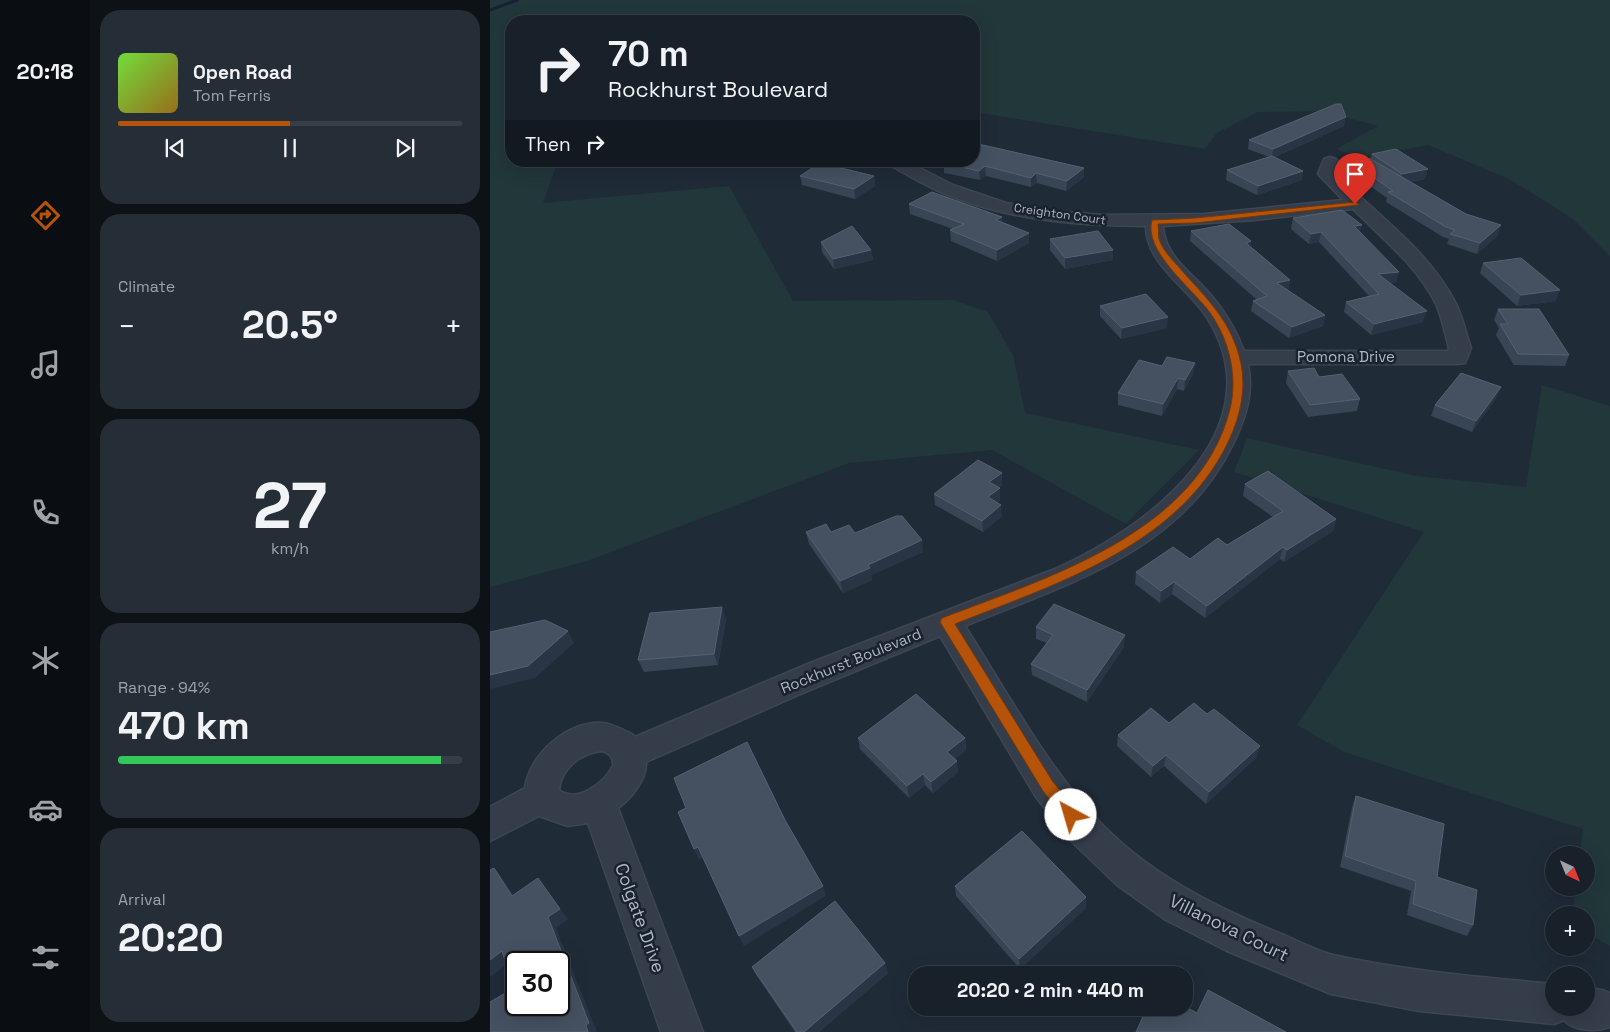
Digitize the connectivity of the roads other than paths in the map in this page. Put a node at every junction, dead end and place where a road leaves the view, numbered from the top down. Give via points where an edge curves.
1 (1330, 162) dead end
2 (906, 167) edge
3 (1355, 204) junction
4 (1154, 222) junction
5 (1235, 357) junction
6 (947, 622) junction
7 (630, 754) junction
8 (543, 796) junction
9 (599, 803) junction
10 (490, 825) edge
11 (1545, 1003) edge
12 (682, 1032) edge

1 - 3 street via 1326,174
2 - 4 street, Creighton Court via 957,192 999,205 1085,220
3 - 4 street, Creighton Court
3 - 5 street, Pomona Drive via 1417,261 1433,281 1447,306 1460,348 1457,358
4 - 5 street, Rockhurst Boulevard via 1156,240 1162,253 1213,310
5 - 6 street, Rockhurst Boulevard via 1239,378 1232,419 1220,450 1184,498 1153,524 1075,571
6 - 7 street, Rockhurst Boulevard
6 - 11 street, Villanova Court via 1048,786 1083,830 1130,873 1179,906 1241,937 1331,974 1418,991
7 - 8 street via 616,740 603,737 576,743 552,761 544,773 541,784
7 - 9 street via 628,775 611,796
8 - 9 street via 559,809 585,809
8 - 10 street
9 - 12 street, Colgate Drive

